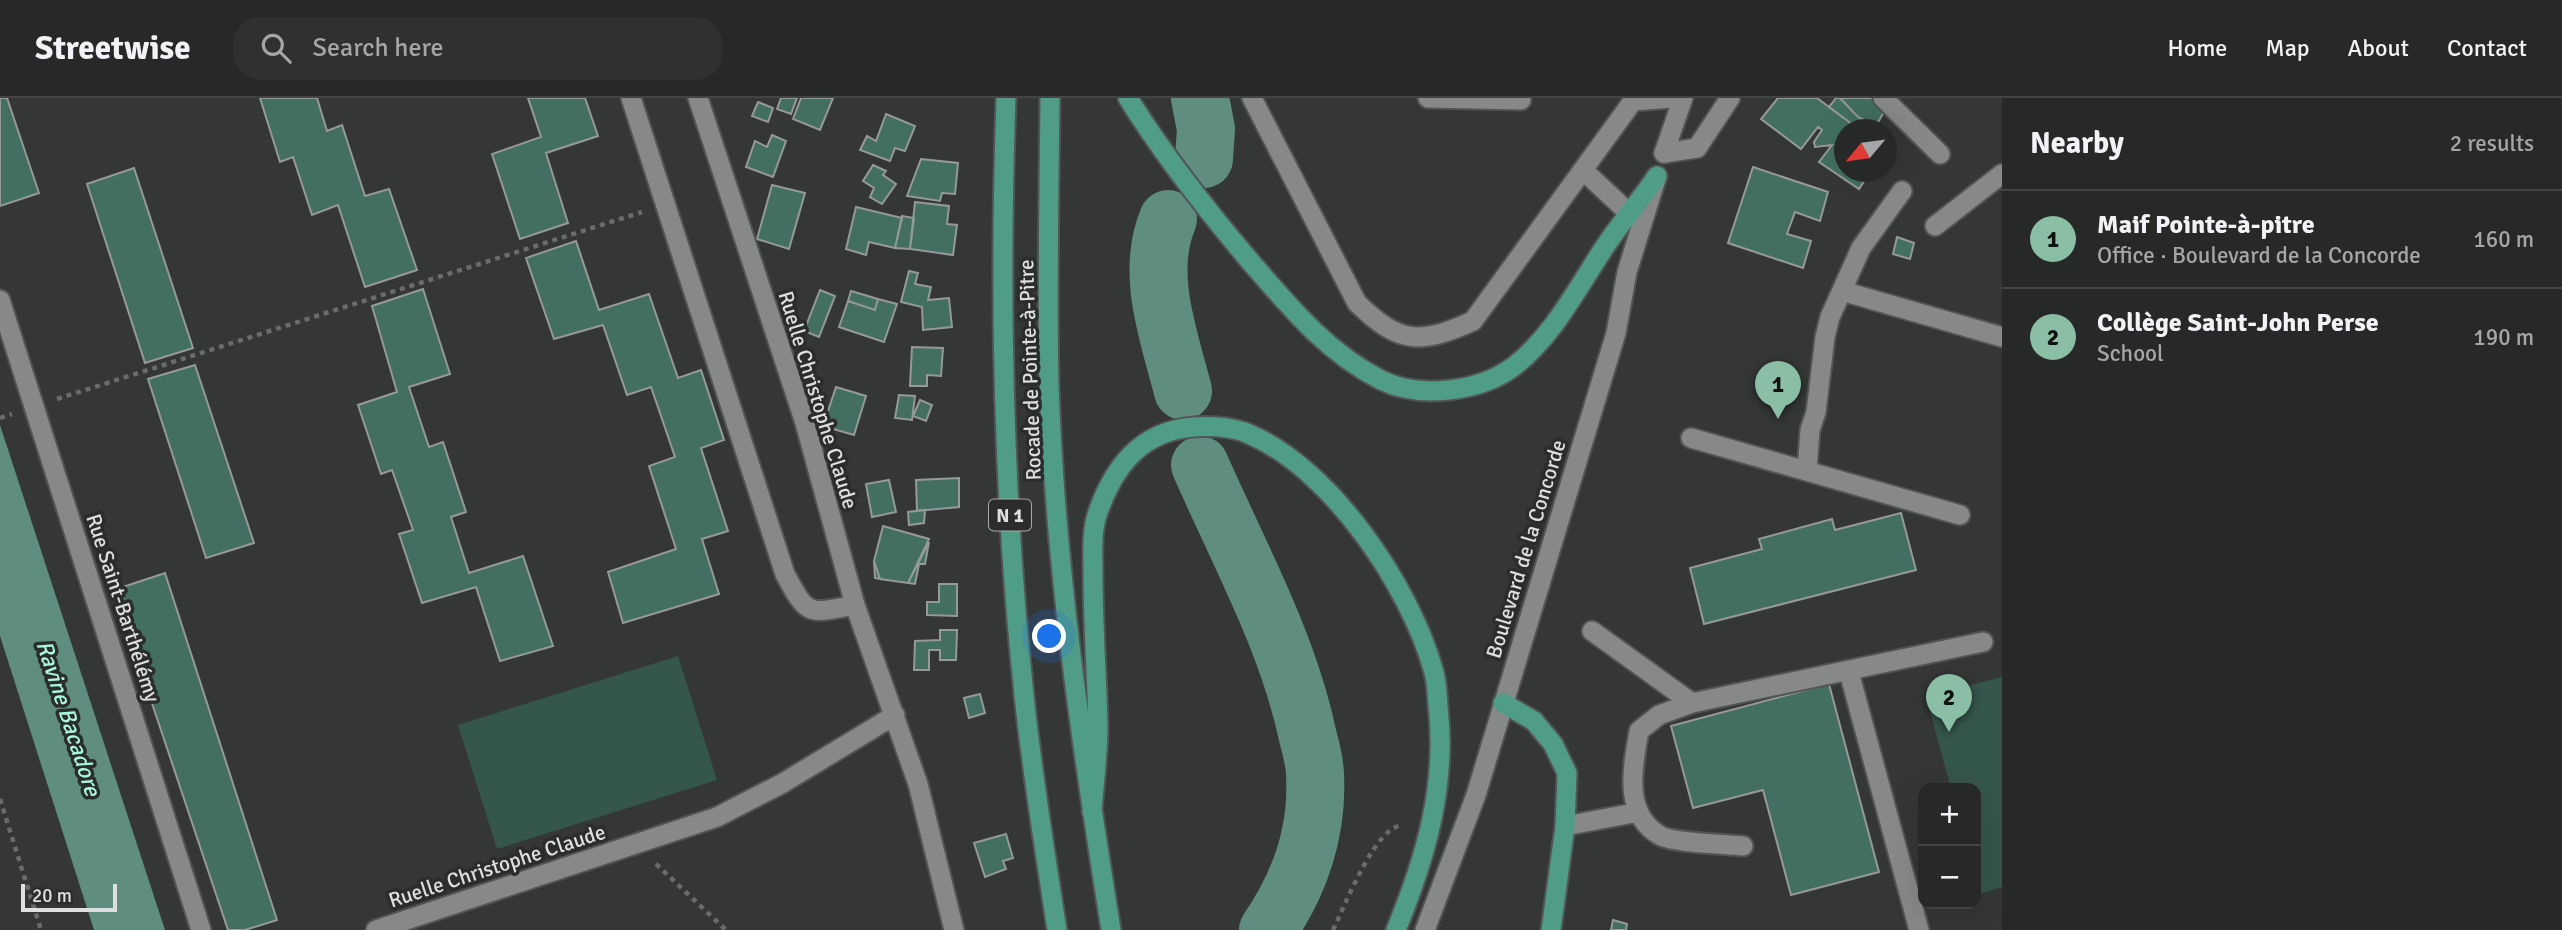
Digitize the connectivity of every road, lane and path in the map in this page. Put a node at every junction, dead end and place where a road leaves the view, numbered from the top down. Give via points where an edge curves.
1 (631, 98) edge
2 (698, 98) edge
3 (1006, 98) edge
4 (1050, 98) edge
5 (1128, 98) edge
6 (1252, 98) edge
7 (1428, 98) edge
8 (1671, 98) edge
9 (1683, 98) edge
10 (1730, 98) edge
11 (1883, 98) edge
12 (1470, 99) edge
13 (1521, 100) dead end
14 (1940, 154) dead end
15 (1584, 171) junction
16 (2002, 174) edge
17 (1657, 176) joint
18 (1902, 191) dead end
19 (665, 205) junction
20 (1631, 215) junction
21 (1934, 226) dead end
22 (1842, 291) junction
23 (0, 300) edge
24 (2002, 337) edge
25 (35, 407) junction
26 (13, 414) dead end
27 (0, 418) edge
28 (1691, 438) dead end
29 (1807, 471) junction
30 (1960, 515) dead end
31 (855, 605) junction
32 (1592, 631) dead end
33 (1983, 642) dead end
34 (1849, 672) junction
35 (1503, 703) junction
36 (1692, 703) junction
37 (895, 715) junction
38 (0, 799) edge
39 (1092, 812) junction
40 (1639, 812) junction
41 (1400, 825) dead end
42 (1565, 826) junction
43 (635, 844) junction
44 (1742, 846) dead end
45 (41, 930) edge
46 (201, 930) edge
47 (376, 930) edge
48 (726, 930) edge
49 (954, 930) edge
50 (1057, 930) edge
51 (1111, 930) edge
52 (1333, 930) edge
53 (1396, 930) edge
54 (1425, 930) edge
55 (1551, 930) edge
56 (1919, 930) edge

1 - 19 street
2 - 31 street, Ruelle Christophe Claude via 805,423
3 - 50 highway, Rocade de Pointe-à-Pitre / N 1 via 1010,527 1024,695
4 - 39 highway, Rocade de Pointe-à-Pitre / N 1 via 1049,385 1064,593
5 - 20 highway via 1158,147 1301,321 1341,357 1384,382 1422,391 1479,383 1512,368 1542,338
6 - 15 street via 1357,303 1381,327 1400,335 1432,337 1472,321
7 - 12 street
8 - 15 street via 1633,101
9 - 10 street via 1664,153 1698,148
11 - 14 street
12 - 13 street
15 - 20 street
16 - 21 street
17 - 20 highway
17 - 35 street, Boulevard de la Concorde via 1627,272 1616,333
18 - 22 street via 1861,248
19 - 25 path
19 - 31 street via 785,574 799,601 810,611
22 - 24 street
22 - 29 street via 1825,337
23 - 25 street, Rue Saint-Barthélémy
25 - 46 street, Rue Saint-Barthélémy
26 - 27 path
28 - 29 street
29 - 30 street
31 - 37 street, Ruelle Christophe Claude
32 - 36 street
33 - 34 street
34 - 36 street
34 - 56 street
35 - 42 highway via 1534,721 1553,744 1567,773
35 - 54 street, Boulevard de la Concorde via 1476,795
36 - 40 street via 1659,715 1639,731 1632,772
37 - 43 street, Ruelle Christophe Claude via 717,817
37 - 49 street, Ruelle Christophe Claude via 918,784
38 - 45 path
39 - 51 highway, Rocade de Pointe-à-Pitre / N 1
39 - 53 highway via 1098,730 1093,622 1097,515 1122,463 1139,446 1167,430 1191,427 1246,432 1273,446 1317,482 1349,518 1410,608 1434,671 1443,743 1435,820
40 - 42 street
40 - 44 street via 1643,822 1662,837
41 - 52 path via 1378,840
42 - 55 highway
43 - 47 street, Ruelle Christophe Claude
43 - 48 path

